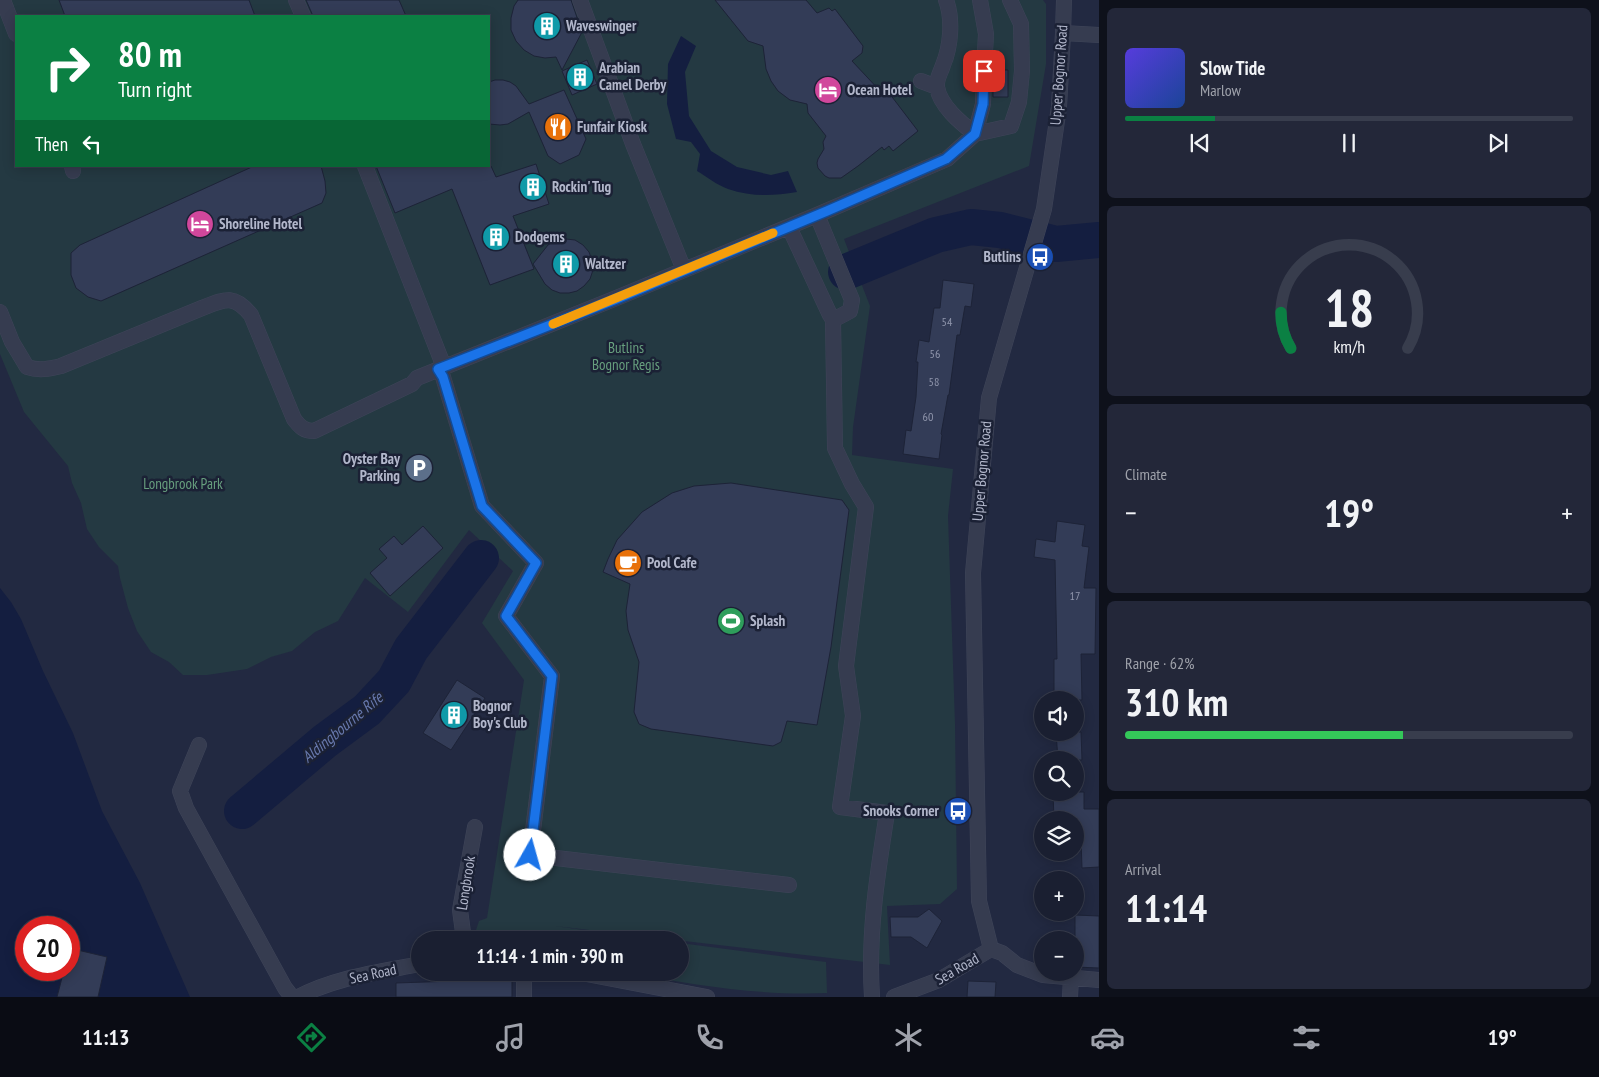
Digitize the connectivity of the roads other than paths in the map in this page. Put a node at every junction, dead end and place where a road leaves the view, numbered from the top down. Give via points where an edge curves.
1 (296, 0) edge
2 (580, 0) edge
3 (946, 0) edge
4 (980, 0) edge
5 (1010, 0) edge
6 (1064, 0) edge
7 (3, 6) edge
8 (303, 15) edge
9 (15, 32) edge
10 (1063, 33) junction
11 (1099, 34) edge
12 (921, 81) dead end
13 (937, 87) junction
14 (975, 134) junction
15 (365, 167) edge
16 (817, 215) junction
17 (789, 227) junction
18 (684, 270) junction
19 (0, 312) edge
20 (833, 320) junction
21 (441, 368) junction
22 (198, 745) dead end
23 (476, 827) dead end
24 (789, 885) dead end
25 (463, 931) edge
26 (991, 949) junction
27 (411, 966) edge
28 (1034, 972) edge
29 (1084, 978) edge
30 (1099, 980) edge
31 (524, 981) edge
32 (621, 981) edge
33 (1071, 981) edge
34 (287, 996) edge
35 (298, 997) edge
36 (524, 997) edge
37 (702, 997) edge
38 (706, 997) edge
39 (872, 997) edge
40 (894, 997) edge
41 (1070, 997) edge

1 - 8 street
2 - 18 street
3 - 13 street via 951,28
4 - 14 street via 986,34 983,104
5 - 14 street via 1021,24 1019,102 1011,126
6 - 10 street, Upper Bognor Road
7 - 9 street
10 - 11 street
10 - 26 street, Upper Bognor Road via 1059,107 1044,210 989,398 973,573 979,901
12 - 13 street
13 - 14 street via 956,119
14 - 16 street via 946,159
15 - 21 street
16 - 17 street
16 - 20 street via 852,300 850,311
17 - 18 street
17 - 20 street
18 - 21 street
19 - 21 street via 26,367 46,370 220,301 234,301 251,315 294,420 306,431 323,427
20 - 39 street via 836,448 866,507 846,666 854,716 840,807 887,813 874,894 870,965
21 - 24 street via 482,506 536,563 506,616 552,676 530,855
22 - 34 street via 180,791 186,808
23 - 25 street, Longbrook via 460,910
26 - 28 street
26 - 40 street, Sea Road via 939,980
27 - 35 street, Sea Road via 351,977
29 - 30 street
31 - 36 street
32 - 37 street
33 - 41 street
37 - 38 street

